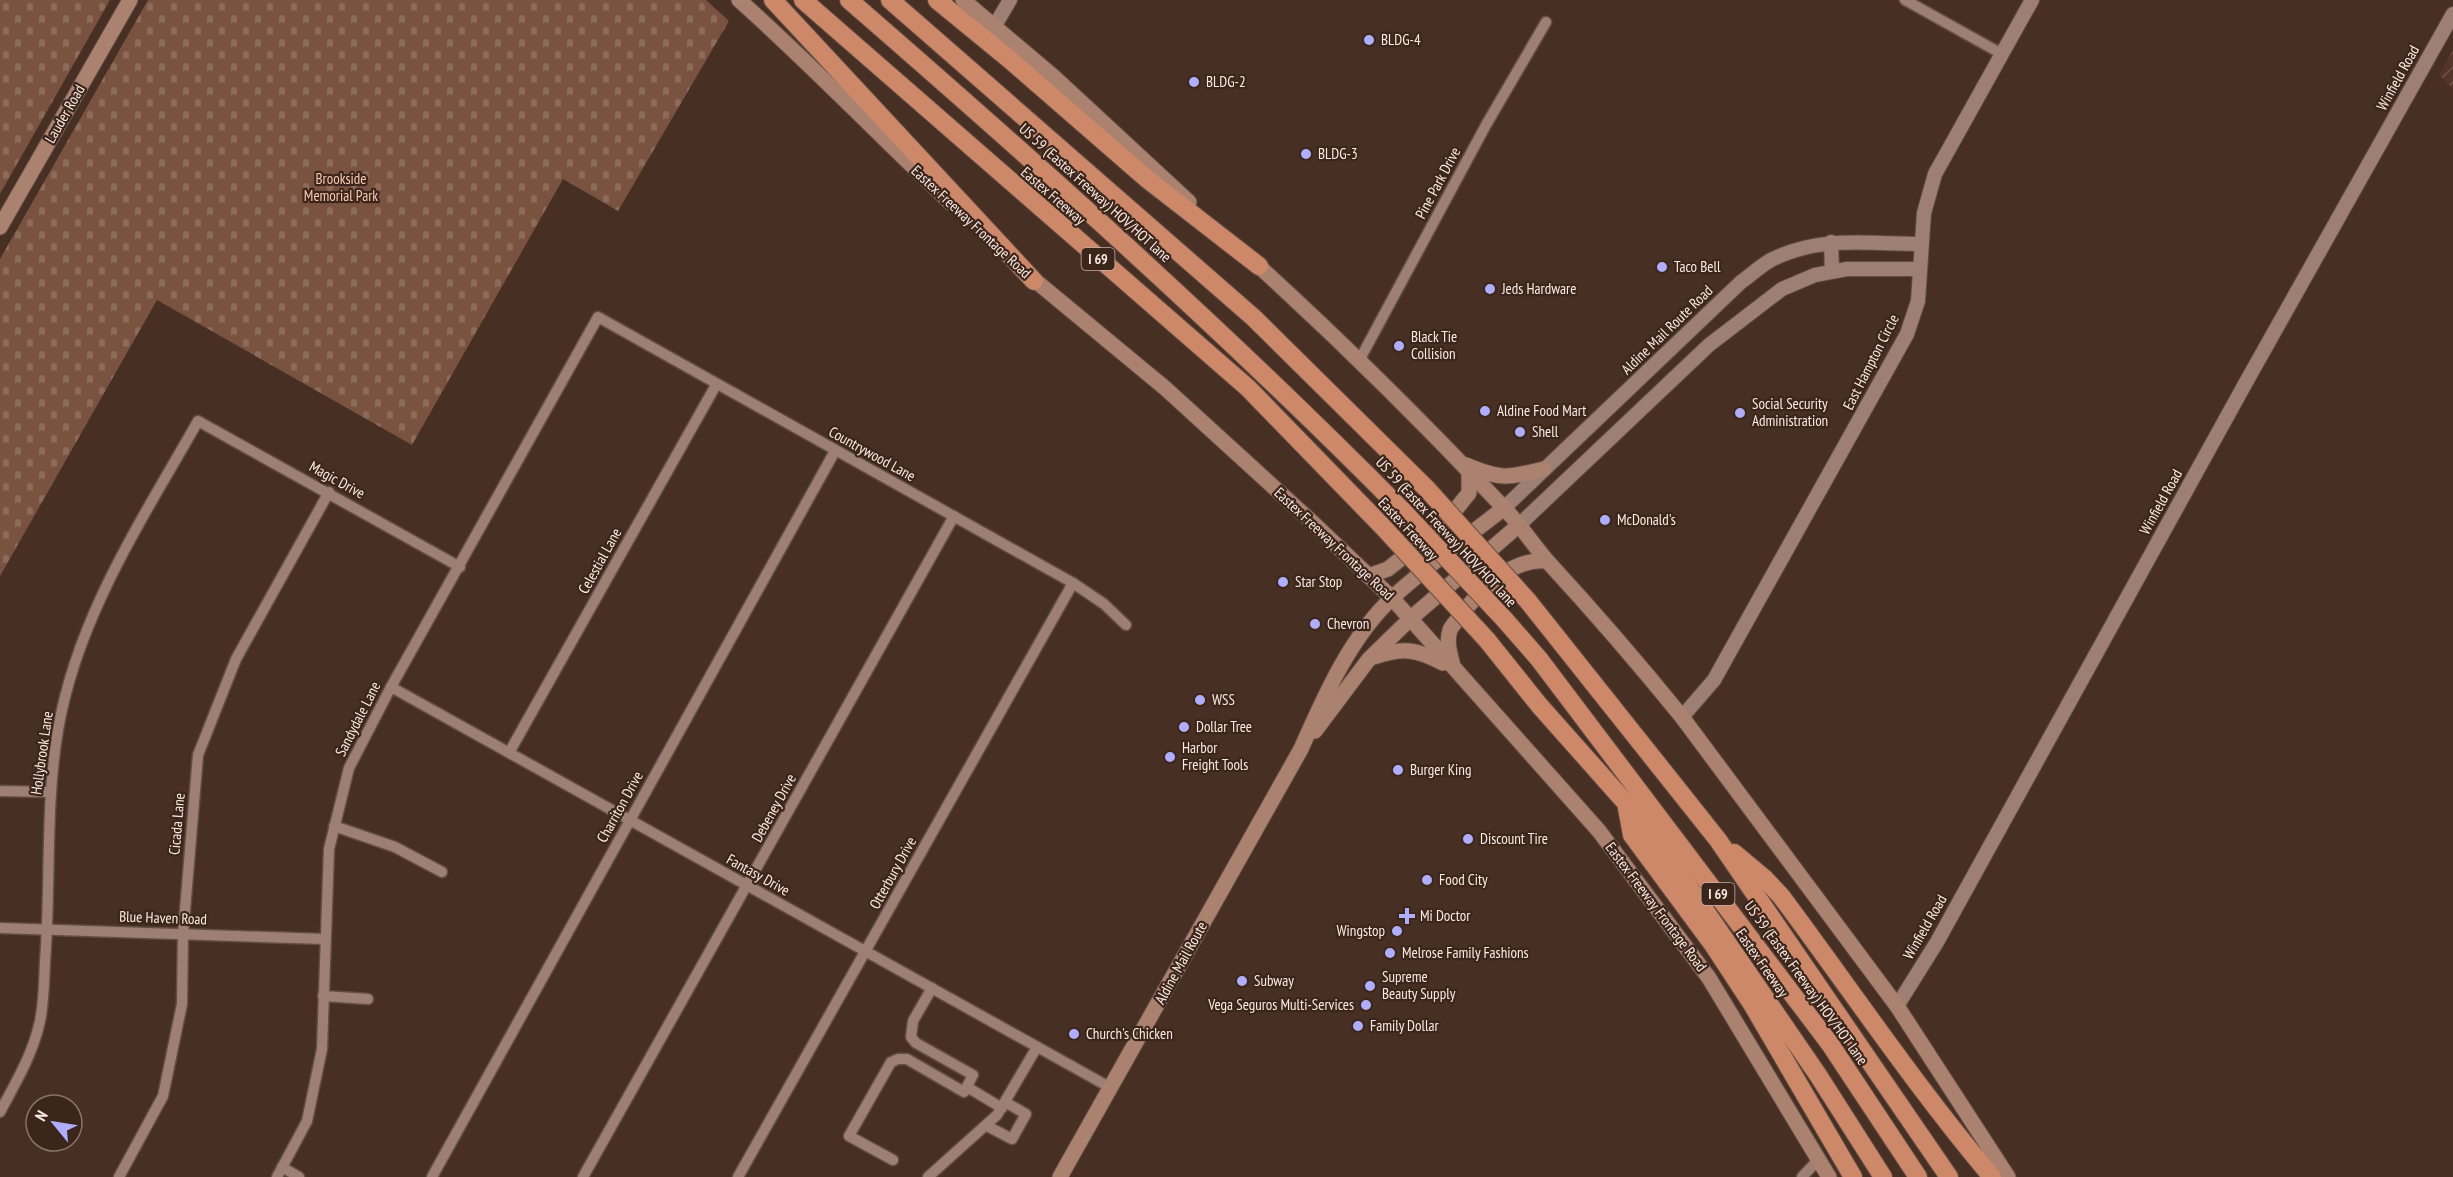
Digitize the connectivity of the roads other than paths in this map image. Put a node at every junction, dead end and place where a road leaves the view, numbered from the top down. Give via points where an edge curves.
1 (130, 0) edge
2 (739, 0) edge
3 (773, 0) edge
4 (803, 0) edge
5 (849, 0) edge
6 (890, 0) edge
7 (937, 0) edge
8 (963, 0) edge
9 (1010, 0) edge
10 (1905, 0) edge
11 (2032, 0) edge
12 (2453, 14) edge
13 (1546, 22) dead end
14 (994, 27) junction
15 (2002, 54) junction
16 (0, 227) edge
17 (1831, 242) junction
18 (1922, 244) junction
19 (1259, 266) junction
20 (1920, 269) junction
21 (1832, 272) junction
22 (1034, 280) junction
23 (598, 317) joint
24 (1691, 332) junction
25 (1706, 348) junction
26 (1360, 359) junction
27 (716, 385) junction
28 (198, 421) joint
29 (1582, 433) junction
30 (835, 451) junction
31 (1598, 451) junction
32 (1464, 467) junction
33 (1544, 469) junction
34 (329, 492) junction
35 (1504, 508) junction
36 (954, 516) junction
37 (1519, 525) junction
38 (1548, 561) junction
39 (460, 567) junction
40 (1368, 576) junction
41 (1073, 583) junction
42 (1392, 598) junction
43 (1410, 619) junction
44 (1126, 625) dead end
45 (1369, 658) junction
46 (1453, 668) junction
47 (391, 687) junction
48 (1682, 717) junction
49 (1301, 749) junction
50 (510, 751) junction
51 (0, 791) edge
52 (51, 792) junction
53 (1626, 803) junction
54 (630, 820) junction
55 (333, 826) junction
56 (1718, 840) junction
57 (442, 872) dead end
58 (748, 886) junction
59 (0, 928) edge
60 (48, 929) junction
61 (183, 934) junction
62 (324, 939) junction
63 (866, 952) junction
64 (932, 988) junction
65 (323, 996) junction
66 (368, 999) dead end
67 (1897, 1006) junction
68 (915, 1043) junction
69 (1037, 1047) junction
70 (907, 1059) junction
71 (967, 1087) junction
72 (1111, 1088) junction
73 (1004, 1105) junction
74 (0, 1112) edge
75 (987, 1126) junction
76 (893, 1160) dead end
77 (1818, 1160) junction
78 (280, 1172) edge
79 (119, 1177) edge
80 (299, 1177) edge
81 (432, 1177) edge
82 (584, 1177) edge
83 (738, 1177) edge
84 (928, 1177) edge
85 (1060, 1177) edge
86 (1802, 1177) edge
87 (1829, 1177) edge
88 (1853, 1177) edge
89 (1883, 1177) edge
90 (1918, 1177) edge
91 (1949, 1177) edge
92 (1992, 1177) edge
93 (2008, 1177) edge

1 - 16 main road, Lauder Road
2 - 22 main road, Eastex Freeway Frontage Road
3 - 22 highway
4 - 53 highway, Eastex Freeway / I 69, bridge via 1248,388 1487,640
5 - 90 highway, US 59 (Eastex Freeway) HOV/HOT lane / I 69, bridge via 1102,222 1308,415 1505,620 1539,659 1830,1044
6 - 56 highway, I 69, bridge via 1254,318 1427,489 1528,601
7 - 19 highway via 1146,179
8 - 14 main road
9 - 14 street
10 - 15 street
11 - 15 street, East Hampton Circle
12 - 67 street, Winfield Road via 1948,922
13 - 26 street, Pine Park Drive
14 - 19 main road via 1054,77
15 - 18 street, East Hampton Circle via 1935,174 1924,213
17 - 18 street, Aldine Mail Route Road
17 - 21 street
17 - 24 street, Aldine Mail Route Road via 1787,252 1768,261
18 - 20 street, East Hampton Circle
19 - 26 main road
20 - 21 street
20 - 48 street, East Hampton Circle via 1918,301 1908,334 1714,680
21 - 25 street via 1782,289
22 - 40 main road, Eastex Freeway Frontage Road via 1165,388
23 - 27 street, Countrywood Lane
23 - 39 street, Sandydale Lane
24 - 25 street
24 - 29 street, Aldine Mail Route Road
25 - 31 street
26 - 32 main road
27 - 30 street, Countrywood Lane
27 - 50 street, Celestial Lane
28 - 34 street, Magic Drive
28 - 52 street, Hollybrook Lane via 120,560 76,654 58,729
29 - 31 street
29 - 33 street, Aldine Mail Route Road
30 - 36 street, Countrywood Lane
30 - 54 street, Charriton Drive
31 - 37 street
32 - 33 main road via 1504,478
32 - 35 main road
32 - 40 main road via 1469,493 1444,524 1388,569
33 - 35 street, Aldine Mail Route Road
34 - 39 street, Magic Drive
34 - 61 street, Cicada Lane via 236,659 198,755
35 - 37 main road
35 - 42 main road, Aldine Mail Route
36 - 41 street, Countrywood Lane
36 - 58 street, Debeney Drive
37 - 38 main road
37 - 43 main road, Aldine Mail Route
38 - 46 main road via 1523,563 1499,577 1469,605 1450,629 1448,645
38 - 48 main road
39 - 47 street, Sandydale Lane
40 - 42 main road, Eastex Freeway Frontage Road
41 - 44 street, Countrywood Lane
41 - 63 street, Otterbury Drive
42 - 43 main road, Eastex Freeway Frontage Road
42 - 49 main road, Aldine Mail Route via 1363,633 1324,697
43 - 45 main road, Aldine Mail Route
43 - 46 main road, Eastex Freeway Frontage Road
45 - 46 main road via 1402,650 1424,653
45 - 49 main road, Aldine Mail Route
46 - 77 main road, Eastex Freeway Frontage Road via 1599,831 1702,969
47 - 50 street, Fantasy Drive
47 - 55 street, Sandydale Lane via 349,768
48 - 67 main road
49 - 72 main road, Aldine Mail Route
50 - 54 street, Fantasy Drive
51 - 52 street
52 - 60 street, Hollybrook Lane
53 - 88 highway via 1632,835 1752,1004
53 - 89 highway, Eastex Freeway / I 69 via 1682,877
54 - 58 street, Fantasy Drive
54 - 81 street, Charriton Drive
55 - 57 street via 395,847
55 - 62 street, Sandydale Lane
56 - 91 highway, I 69
56 - 92 highway via 1781,896 1953,1131
58 - 63 street, Fantasy Drive
58 - 82 street, Debeney Drive
59 - 60 street, Blue Haven Road
60 - 61 street, Blue Haven Road
60 - 74 street, Hollybrook Lane via 41,1020 29,1058
61 - 62 street, Blue Haven Road
61 - 79 street, Cicada Lane via 182,1004 163,1096
62 - 65 street, Sandydale Lane
63 - 64 street, Fantasy Drive
63 - 83 street, Otterbury Drive
64 - 68 street via 911,1027
64 - 69 street, Fantasy Drive
65 - 66 street
65 - 78 street, Sandydale Lane via 322,1049 307,1121
67 - 93 main road
68 - 70 street
68 - 71 street via 973,1076
69 - 72 street, Fantasy Drive
69 - 73 street
70 - 71 street via 964,1092
70 - 76 street via 888,1065 849,1136
71 - 73 street
72 - 85 main road, Aldine Mail Route
73 - 75 street
73 - 75 street via 1026,1114 1012,1139
75 - 84 street
77 - 86 street
77 - 87 main road, Eastex Freeway Frontage Road
78 - 80 street

